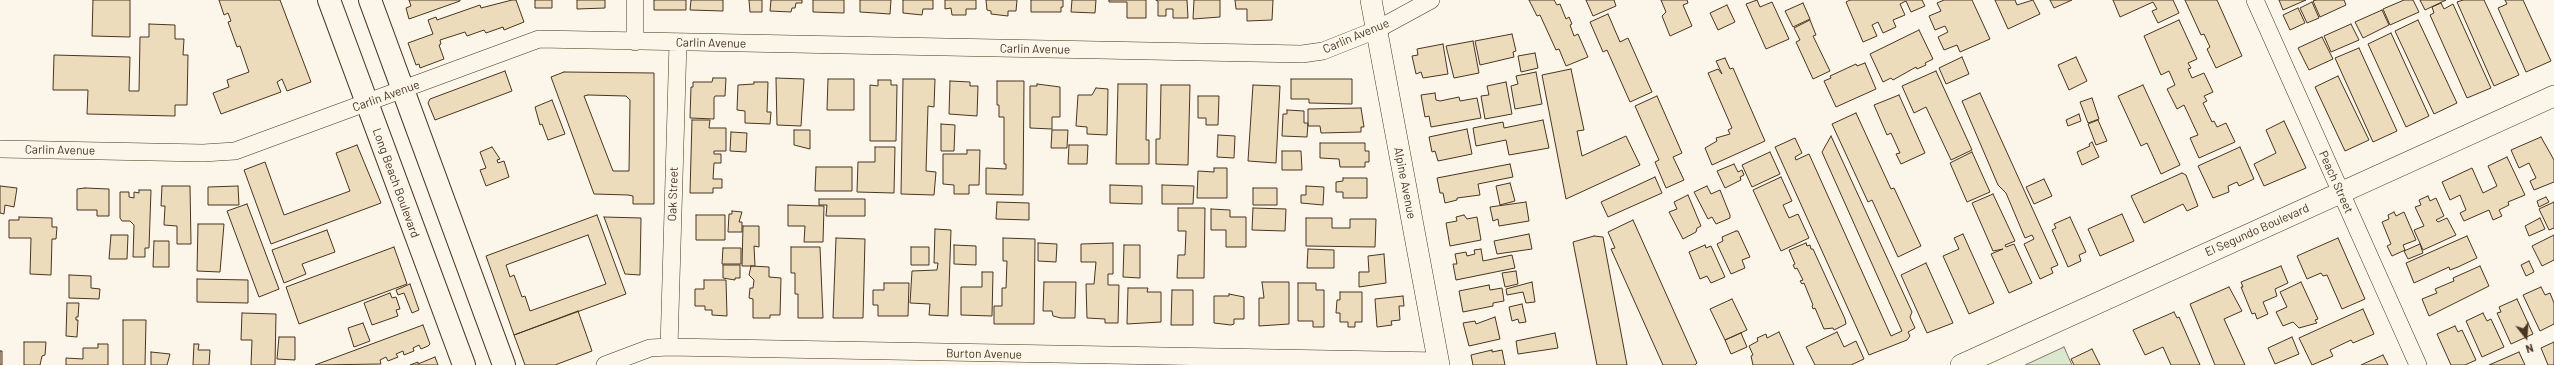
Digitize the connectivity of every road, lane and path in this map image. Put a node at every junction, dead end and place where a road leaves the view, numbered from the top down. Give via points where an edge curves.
1 (330, 0) edge
2 (370, 0) edge
3 (635, 0) edge
4 (1371, 0) edge
5 (1431, 0) edge
6 (2255, 0) edge
7 (1376, 30) junction
8 (635, 42) junction
9 (678, 42) junction
10 (404, 89) junction
11 (2554, 96) edge
12 (367, 103) junction
13 (0, 149) edge
14 (2341, 192) junction
15 (669, 346) junction
16 (1439, 363) edge
17 (464, 365) edge
18 (504, 365) edge
19 (605, 365) edge
20 (1961, 365) edge
21 (2418, 365) edge

1 - 12 main road, Long Beach Boulevard
2 - 10 main road
3 - 8 street
4 - 7 street, Alpine Avenue
5 - 7 street, Carlin Avenue
6 - 14 street, Peach Street
7 - 9 street, Carlin Avenue via 1323,50 1302,54
7 - 16 street, Alpine Avenue
8 - 9 street, Carlin Avenue
8 - 10 street, Carlin Avenue via 539,39
9 - 15 street, Oak Street
10 - 12 street, Carlin Avenue
10 - 18 main road
11 - 14 street, El Segundo Boulevard
12 - 13 street, Carlin Avenue via 235,151 203,153
12 - 17 main road, Long Beach Boulevard
14 - 20 street, El Segundo Boulevard
14 - 21 street, Peach Street
15 - 16 street, Burton Avenue
15 - 19 street, Burton Avenue via 650,348

